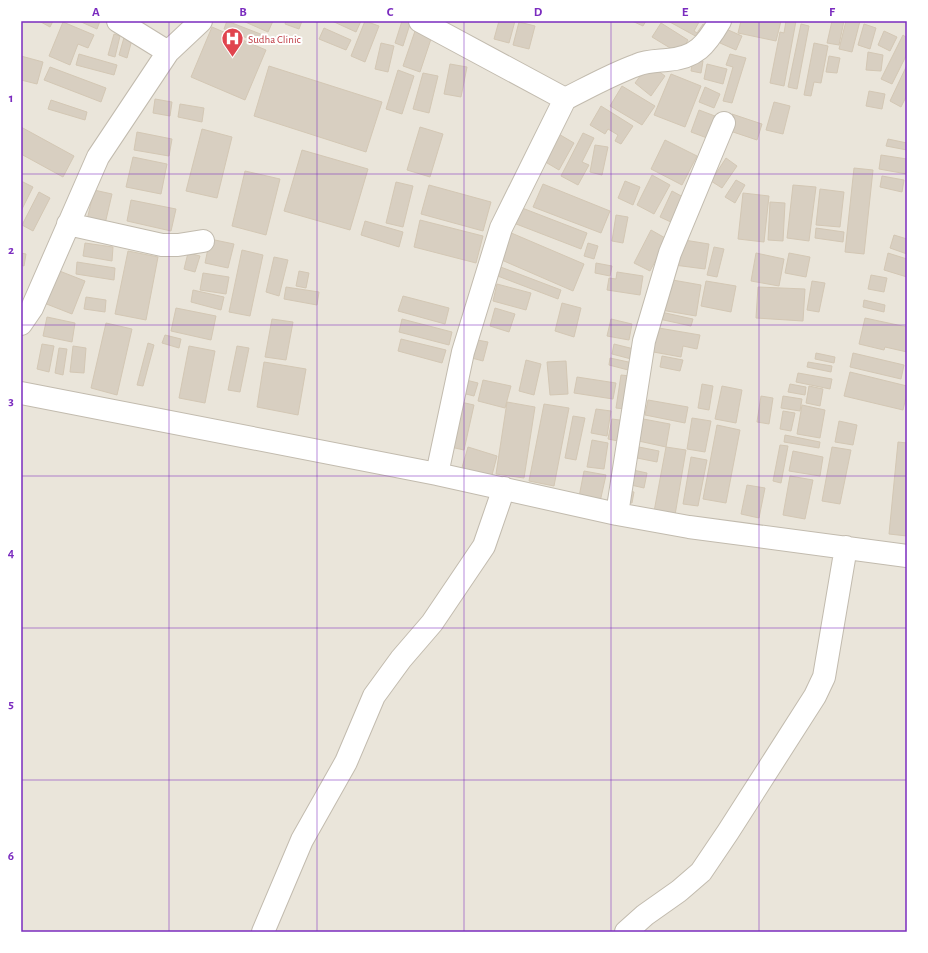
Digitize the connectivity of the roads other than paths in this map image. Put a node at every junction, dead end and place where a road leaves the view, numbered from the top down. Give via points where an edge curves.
1 (118, 21) edge
2 (201, 21) edge
3 (420, 21) edge
4 (720, 21) edge
5 (168, 52) junction
6 (565, 99) junction
7 (724, 123) dead end
8 (68, 224) junction
9 (203, 241) dead end
10 (21, 324) edge
11 (21, 393) edge
12 (436, 474) junction
13 (504, 488) junction
14 (617, 514) junction
15 (846, 547) junction
16 (907, 556) edge
17 (263, 932) edge
18 (626, 932) edge

1 - 5 street
2 - 5 street
3 - 6 street
4 - 6 street via 702,48 692,55 638,64
5 - 8 street via 98,157
6 - 12 street via 501,228 463,352
7 - 14 street via 670,253 648,325
8 - 9 street via 162,245
8 - 10 street via 32,308
11 - 12 street
12 - 13 street
13 - 14 street
13 - 17 street via 484,546 432,623 374,696 346,762 302,840
14 - 15 street via 689,527
15 - 16 street
15 - 18 street via 824,677 815,696 700,872

